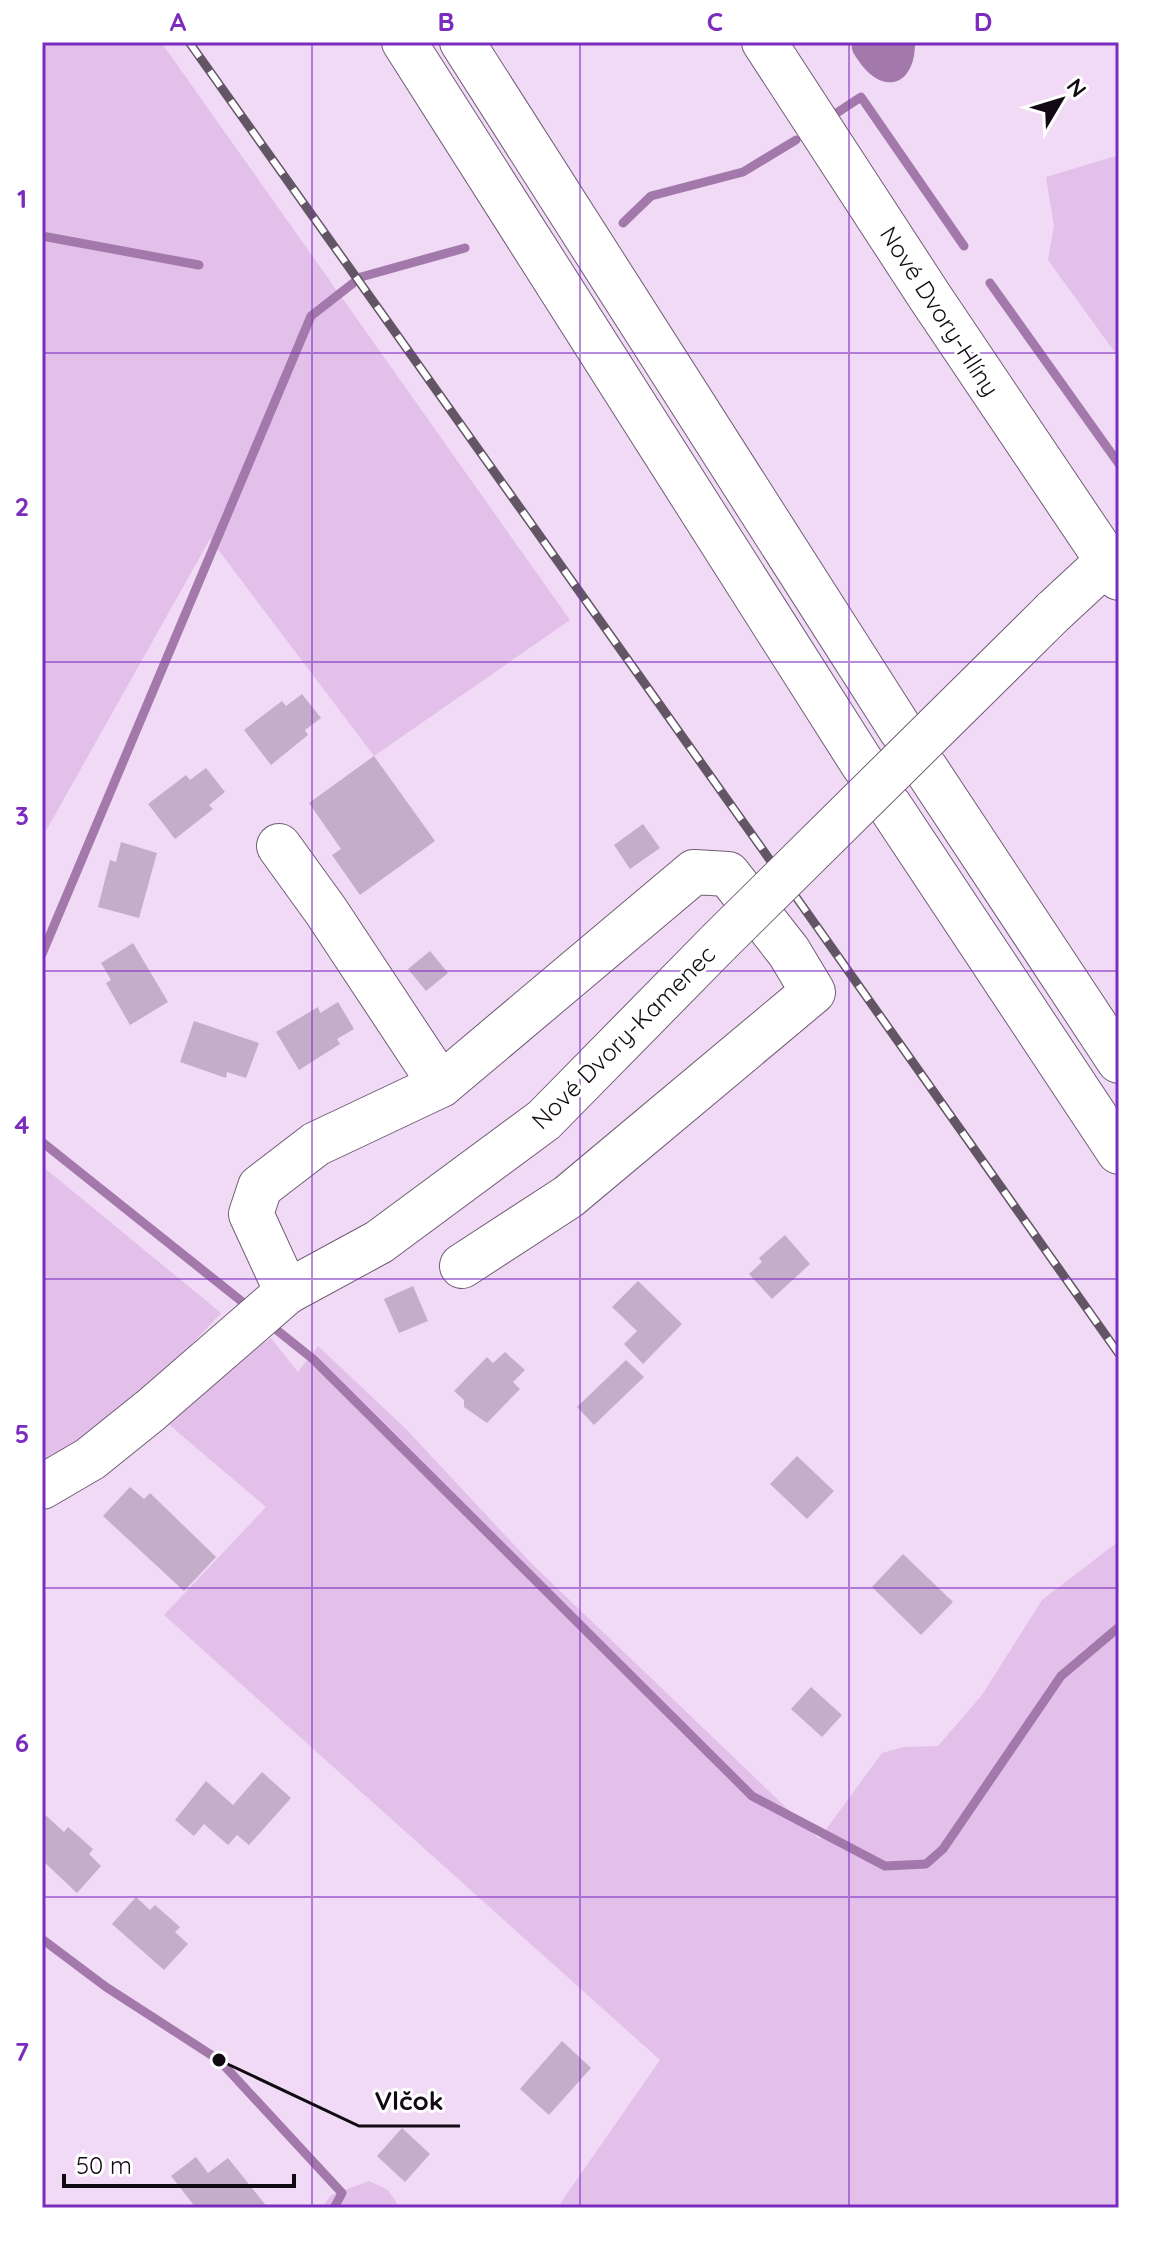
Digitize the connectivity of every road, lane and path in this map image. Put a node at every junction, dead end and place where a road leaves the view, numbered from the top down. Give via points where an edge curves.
1 (404, 42) edge
2 (462, 42) edge
3 (764, 42) edge
4 (1113, 570) edge
5 (901, 730) dead end
6 (864, 766) dead end
7 (926, 769) dead end
8 (889, 805) dead end
9 (279, 846) dead end
10 (1119, 1061) edge
11 (441, 1085) junction
12 (1119, 1152) edge
13 (462, 1266) dead end
14 (269, 1308) junction
15 (42, 1487) edge

1 - 6 main road
2 - 5 main road
3 - 4 main road, Nové Dvory-Hlíny
4 - 14 main road, Nové Dvory-Kamenec, bridge via 1053,612 544,1120 379,1242
7 - 10 main road
8 - 12 main road
9 - 11 main road
11 - 13 main road via 694,872 728,874 813,992 568,1197
11 - 14 main road via 316,1144 260,1187 251,1214
14 - 15 main road, Nové Dvory-Kamenec via 90,1459

